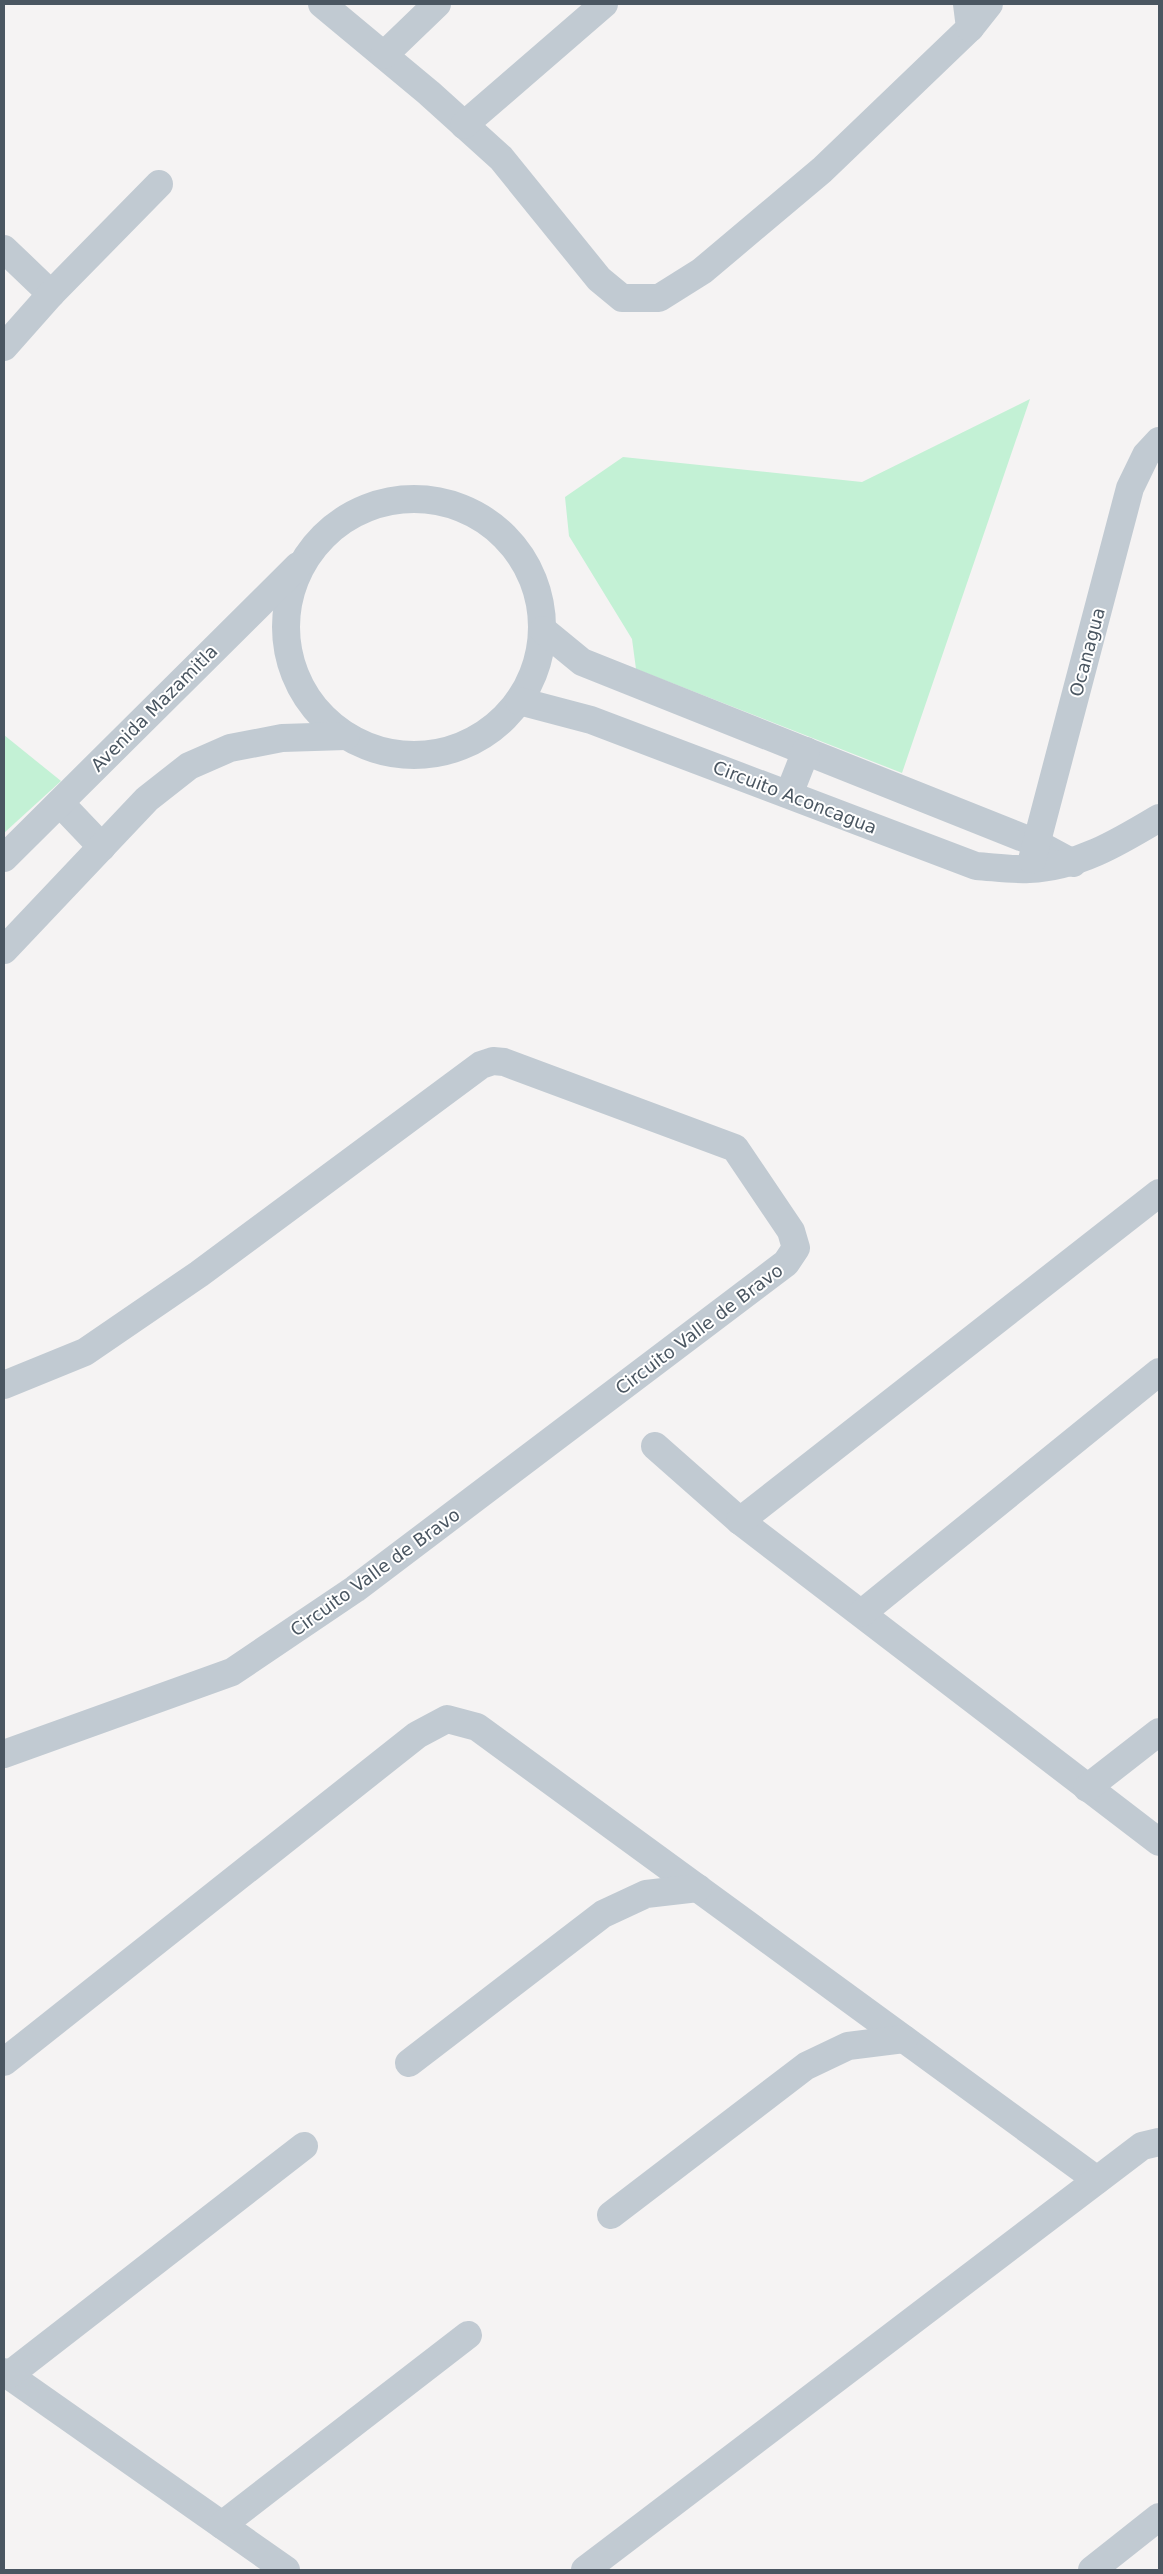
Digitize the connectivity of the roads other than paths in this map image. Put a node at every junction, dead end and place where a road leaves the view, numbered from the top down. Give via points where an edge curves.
1 (322, 4) edge
2 (437, 4) edge
3 (604, 4) edge
4 (990, 4) edge
5 (968, 16) edge
6 (384, 55) junction
7 (464, 125) junction
8 (160, 184) dead end
9 (4, 249) edge
10 (51, 294) junction
11 (4, 347) edge
12 (1159, 441) edge
13 (306, 558) junction
14 (543, 630) junction
15 (519, 701) junction
16 (346, 736) junction
17 (806, 751) junction
18 (789, 794) junction
19 (60, 803) junction
20 (1159, 818) edge
21 (1036, 843) junction
22 (102, 847) junction
23 (4, 858) edge
24 (1073, 863) junction
25 (1029, 870) junction
26 (4, 950) edge
27 (1159, 1193) edge
28 (1159, 1372) edge
29 (4, 1385) edge
30 (655, 1446) dead end
31 (740, 1521) junction
32 (862, 1613) junction
33 (1159, 1732) edge
34 (4, 1754) edge
35 (1087, 1788) junction
36 (1159, 1842) edge
37 (698, 1888) junction
38 (904, 2039) junction
39 (4, 2062) edge
40 (409, 2063) dead end
41 (1159, 2142) edge
42 (304, 2146) dead end
43 (1096, 2180) junction
44 (611, 2215) dead end
45 (468, 2335) dead end
46 (6, 2374) edge
47 (1159, 2517) edge
48 (222, 2525) junction
49 (286, 2570) edge
50 (585, 2570) edge
51 (1092, 2570) edge

1 - 6 street
2 - 6 street
3 - 7 street
4 - 5 street
5 - 7 street via 822,170 702,270 659,298 622,298 599,279 500,158
6 - 7 street
8 - 10 street
9 - 10 street
10 - 11 street
12 - 21 street, Ocanagua via 1146,455 1130,488
13 - 14 street via 326,535 350,517 378,504 407,499 438,501 466,510 492,525 514,546 530,571 540,600
13 - 16 street via 294,584 287,612 291,660 306,696 323,718
13 - 19 street, Avenida Mazamitla
14 - 15 street via 536,668
14 - 17 street via 582,662
15 - 16 street via 501,722 478,738 453,750 426,756 371,748
15 - 18 street, Circuito Aconcagua via 590,720
16 - 22 street via 282,738 230,748 189,766 147,799
17 - 18 street
17 - 21 street
18 - 25 street, Circuito Aconcagua via 976,866
19 - 22 street
19 - 23 street, Avenida Mazamitla
20 - 24 street, Circuito Aconcagua via 1120,842
21 - 24 street
21 - 25 street, Ocanagua
22 - 26 street
24 - 25 street, Circuito Aconcagua
27 - 31 street
28 - 32 street
29 - 34 street, Circuito Valle de Bravo via 85,1352 200,1274 481,1065 492,1061 504,1062 735,1148 792,1231 796,1248 786,1264 355,1590 232,1672
30 - 31 street
31 - 32 street
32 - 35 street
33 - 35 street
35 - 36 street
37 - 38 street
37 - 39 street via 478,1727 447,1718 417,1735
37 - 40 street via 646,1894 604,1914
38 - 43 street
38 - 44 street via 848,2046 806,2066
41 - 43 street via 1142,2146
42 - 46 street
43 - 50 street
45 - 48 street
46 - 48 street
47 - 51 street
48 - 49 street

